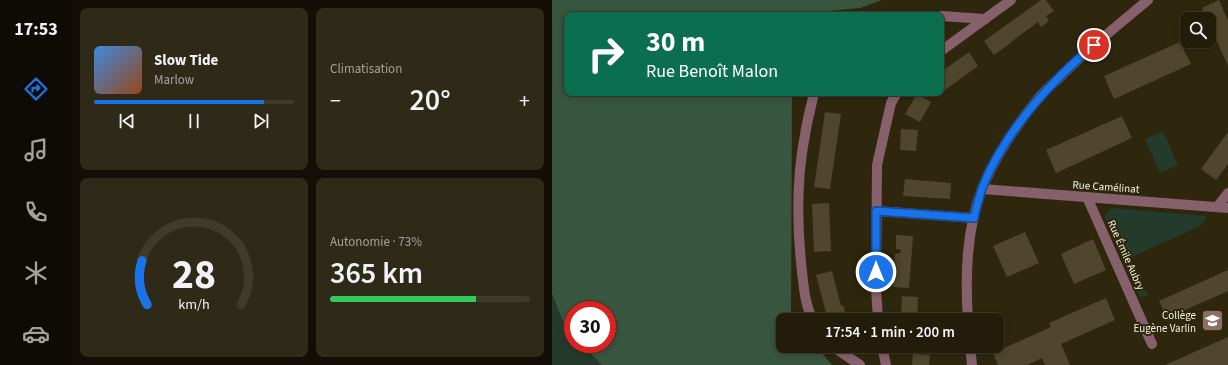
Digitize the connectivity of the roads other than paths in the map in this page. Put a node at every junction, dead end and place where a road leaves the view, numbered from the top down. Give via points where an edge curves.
1 (1011, 0) edge
2 (1148, 0) edge
3 (944, 16) edge
4 (985, 19) junction
5 (944, 49) edge
6 (813, 96) edge
7 (895, 96) edge
8 (982, 189) junction
9 (1228, 193) edge
10 (1087, 197) junction
11 (1217, 207) junction
12 (1228, 208) edge
13 (876, 211) junction
14 (974, 218) junction
15 (809, 313) edge
16 (878, 313) edge
17 (967, 313) edge
18 (1152, 344) dead end
19 (842, 353) edge
20 (883, 353) edge
21 (971, 353) edge
22 (860, 365) edge
23 (886, 365) edge
24 (972, 365) edge

1 - 4 street
2 - 8 street via 1073,63 1038,98 1003,146
3 - 4 street
4 - 5 street
6 - 15 street via 804,142 798,208 800,257
7 - 13 street via 891,103 877,165
8 - 10 street, Rue Camélinat
8 - 14 street
9 - 11 street
10 - 11 street, Rue Camélinat
10 - 18 street, Rue Émile Aubry
11 - 12 street, Rue Camélinat
13 - 14 street
13 - 16 street
14 - 17 street via 967,255
19 - 22 street
20 - 23 street
21 - 24 street

